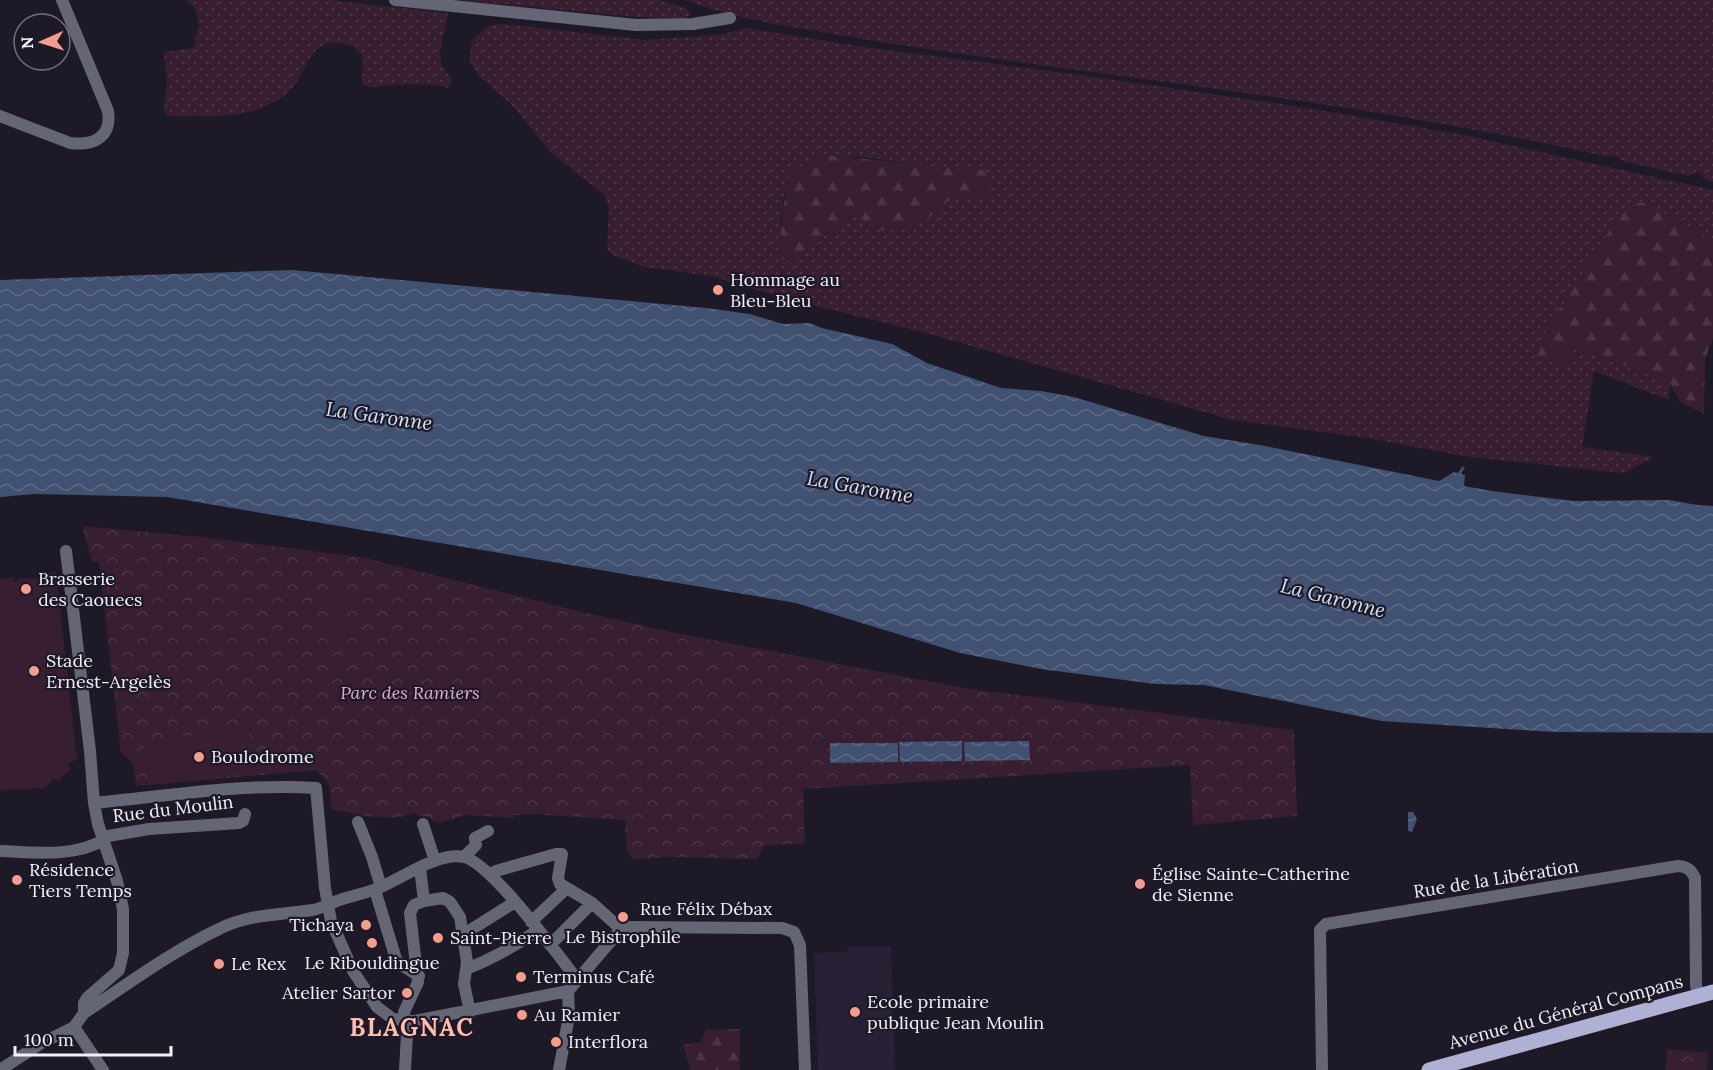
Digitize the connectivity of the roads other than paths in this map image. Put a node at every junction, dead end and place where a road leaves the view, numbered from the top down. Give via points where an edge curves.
1 (62, 0) edge
2 (395, 0) edge
3 (730, 18) dead end
4 (0, 116) edge
5 (66, 551) dead end
6 (94, 803) junction
7 (245, 814) dead end
8 (358, 822) dead end
9 (423, 824) dead end
10 (488, 831) dead end
11 (102, 838) junction
12 (0, 851) edge
13 (464, 857) junction
14 (435, 861) junction
15 (420, 868) junction
16 (490, 875) junction
17 (567, 888) junction
18 (378, 889) junction
19 (424, 901) junction
20 (515, 902) junction
21 (592, 903) junction
22 (328, 906) junction
23 (535, 926) junction
24 (621, 929) junction
25 (464, 934) junction
26 (550, 945) junction
27 (466, 969) junction
28 (419, 976) junction
29 (578, 979) junction
30 (568, 991) junction
31 (1706, 994) edge
32 (470, 1012) junction
33 (84, 1013) junction
34 (406, 1022) junction
35 (74, 1027) junction
36 (0, 1070) edge
37 (103, 1070) edge
38 (405, 1070) edge
39 (559, 1070) edge
40 (805, 1070) edge
41 (1322, 1070) edge
42 (1429, 1070) edge

1 - 4 street via 108,111 107,130 92,142 70,143
2 - 3 street via 636,25 693,24
5 - 6 street
6 - 11 street
6 - 22 street via 287,786 316,788
7 - 11 street, Rue du Moulin via 239,823 149,829
8 - 18 street via 372,856
9 - 14 street
10 - 13 street via 475,838 476,845
11 - 12 street, Rue du Moulin via 83,848 65,851
11 - 33 street via 123,909 123,953 119,970 87,998
13 - 14 street
13 - 16 street via 477,862
14 - 15 street
15 - 18 street
15 - 19 street
16 - 17 street via 562,854 558,878
16 - 20 street
17 - 21 street
17 - 23 street
18 - 22 street
18 - 28 street via 396,959
19 - 25 street via 443,898 450,902 460,916
19 - 28 street via 414,905 410,913
20 - 23 street
20 - 25 street
21 - 24 street
21 - 26 street
22 - 33 street via 252,917 220,928
22 - 34 street via 352,971 377,1007 393,1019
23 - 26 street
23 - 27 street via 518,944
24 - 29 street
24 - 40 street, Rue Félix Débax via 782,928 794,932 801,945
25 - 27 street
26 - 29 street
27 - 32 street via 464,984
28 - 34 street via 404,1012
29 - 30 street
30 - 32 street
30 - 39 street via 569,1016
31 - 41 street, Rue de la Libération via 1696,985 1695,878 1686,867 1326,924 1320,930
31 - 42 main road, Avenue du Général Compans
32 - 34 street
33 - 35 street
34 - 38 street
35 - 36 street
35 - 37 street

